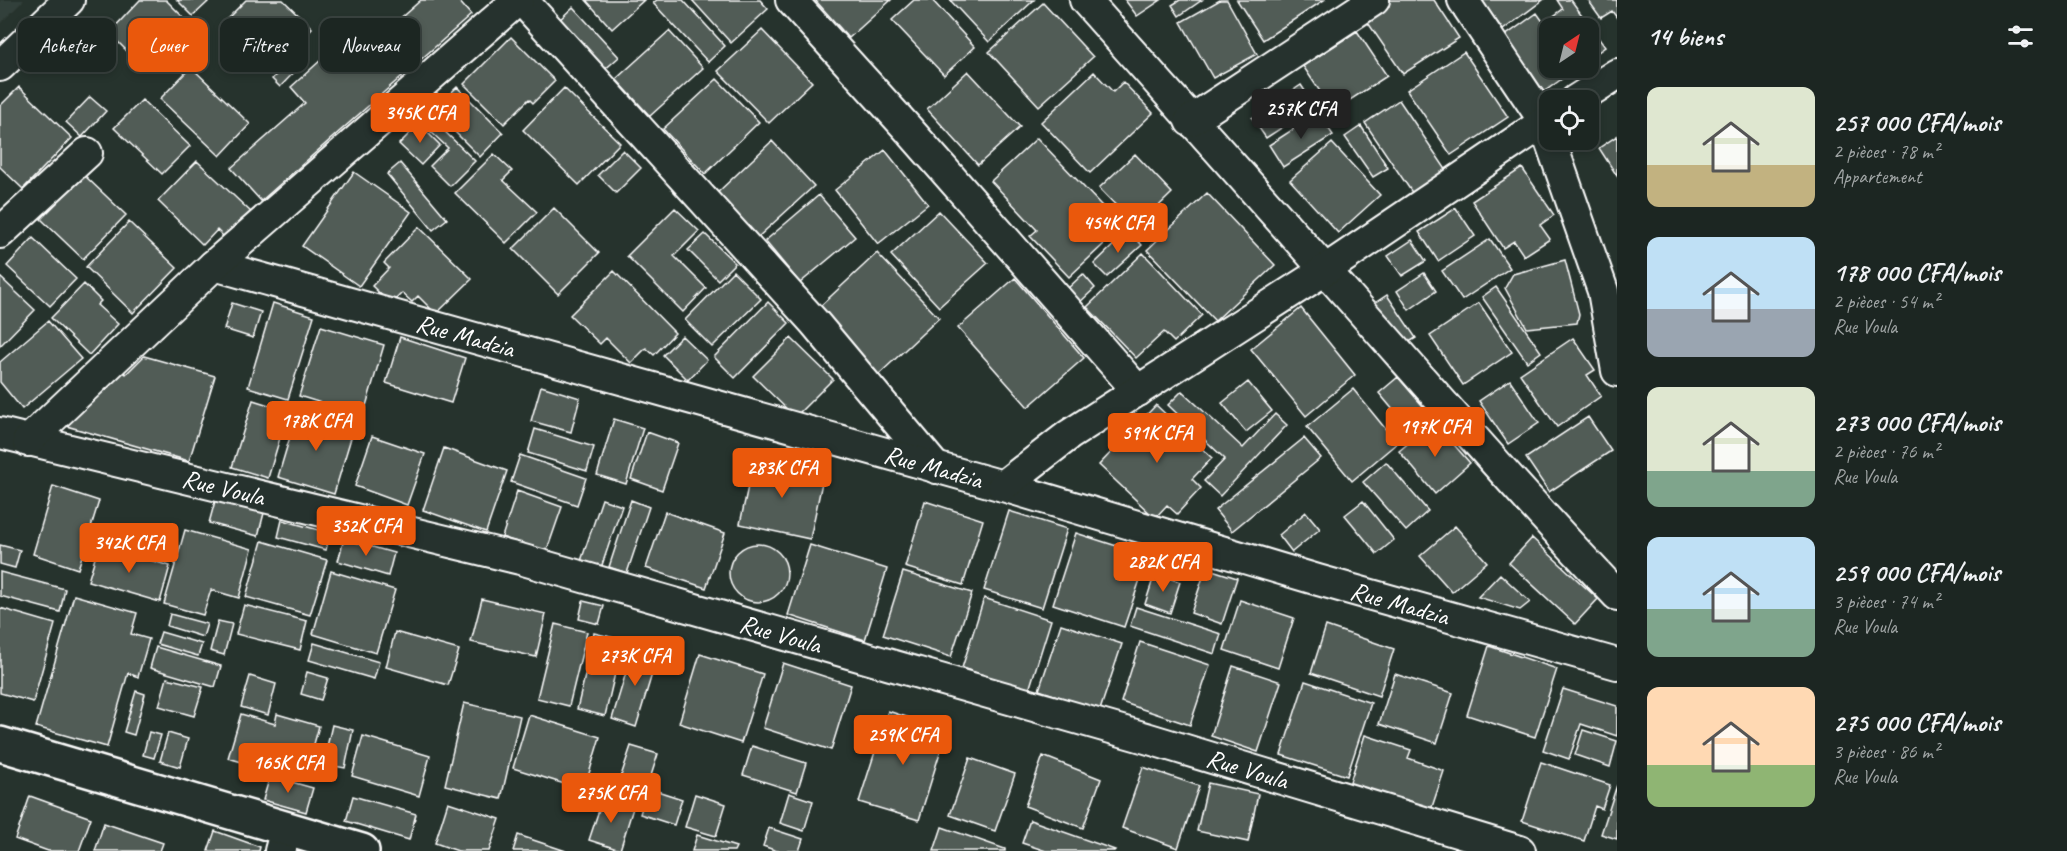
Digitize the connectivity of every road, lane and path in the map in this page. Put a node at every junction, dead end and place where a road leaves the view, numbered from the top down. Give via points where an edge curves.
1 (63, 0) edge
2 (69, 0) edge
3 (520, 0) edge
4 (791, 0) edge
5 (1085, 0) edge
6 (1374, 0) edge
7 (1463, 0) edge
8 (0, 35) edge
9 (0, 66) edge
10 (1617, 74) edge
11 (1592, 90) edge
12 (1539, 115) edge
13 (1190, 121) junction
14 (1539, 135) edge
15 (1556, 150) edge
16 (87, 153) dead end
17 (0, 233) edge
18 (214, 265) junction
19 (1325, 270) junction
20 (1610, 291) edge
21 (1617, 371) edge
22 (1138, 391) junction
23 (14, 437) edge
24 (936, 468) junction
25 (1003, 486) junction
26 (1617, 595) edge
27 (1617, 664) edge
28 (0, 744) edge
29 (283, 840) edge
30 (362, 851) edge
31 (1520, 851) edge

1 - 8 street
2 - 9 street
3 - 18 street
3 - 24 street via 813,322
4 - 22 street
5 - 13 street
6 - 13 street
7 - 12 street
10 - 11 street
13 - 19 street
14 - 19 street
15 - 20 street
16 - 17 street
18 - 23 street
18 - 24 street, Rue Madzia
19 - 22 street
19 - 26 street via 1550,525
20 - 21 street
22 - 25 street via 1069,435
23 - 31 street, Rue Voula via 520,558 1146,738
24 - 25 street, Rue Madzia
25 - 27 street, Rue Madzia
28 - 29 main road
29 - 30 main road

